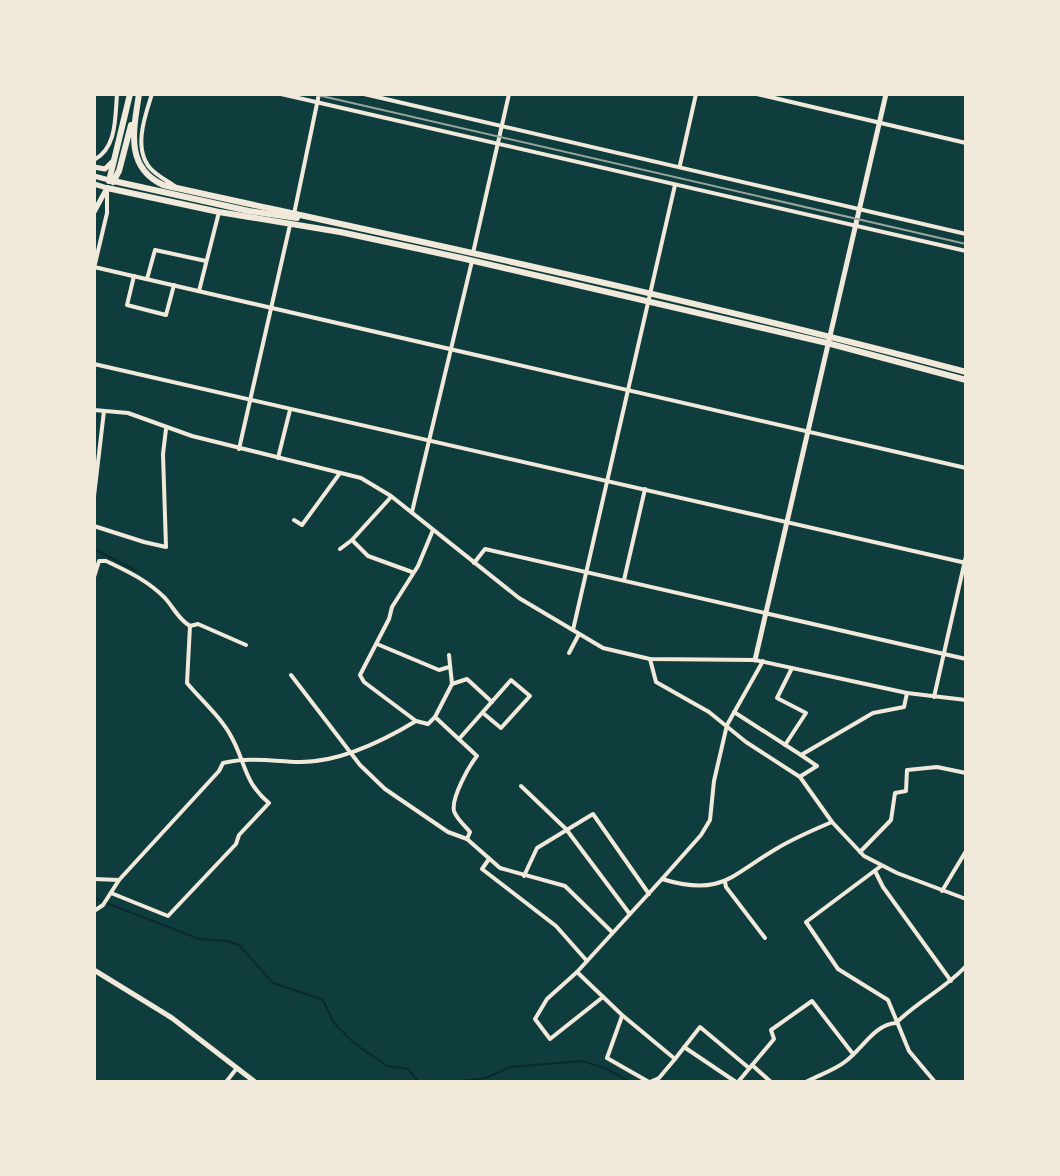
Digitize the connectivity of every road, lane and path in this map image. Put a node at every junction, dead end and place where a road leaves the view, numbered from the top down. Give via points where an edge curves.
1 (117, 94) edge
2 (130, 94) edge
3 (139, 94) edge
4 (152, 94) edge
5 (281, 94) edge
6 (319, 94) edge
7 (364, 94) edge
8 (509, 94) edge
9 (696, 94) edge
10 (757, 94) edge
11 (886, 94) edge
12 (317, 102) junction
13 (879, 121) junction
14 (502, 126) junction
15 (966, 143) edge
16 (497, 144) junction
17 (94, 160) edge
18 (114, 160) junction
19 (680, 165) junction
20 (94, 167) edge
21 (94, 176) edge
22 (110, 183) junction
23 (94, 184) edge
24 (675, 185) junction
25 (177, 188) junction
26 (857, 208) junction
27 (94, 212) edge
28 (219, 212) junction
29 (294, 214) junction
30 (328, 222) junction
31 (290, 224) junction
32 (854, 225) junction
33 (966, 234) edge
34 (966, 251) edge
35 (472, 258) junction
36 (206, 261) junction
37 (94, 268) edge
38 (134, 276) junction
39 (147, 279) junction
40 (174, 285) junction
41 (199, 291) junction
42 (649, 298) junction
43 (271, 308) junction
44 (829, 335) junction
45 (827, 343) junction
46 (450, 349) junction
47 (94, 364) edge
48 (966, 372) edge
49 (966, 380) edge
50 (628, 390) junction
51 (249, 399) junction
52 (290, 409) junction
53 (94, 410) edge
54 (104, 410) junction
55 (166, 428) junction
56 (807, 431) junction
57 (429, 440) junction
58 (239, 449) junction
59 (278, 458) junction
60 (966, 468) edge
61 (341, 472) junction
62 (607, 481) junction
63 (645, 489) junction
64 (94, 496) edge
65 (391, 496) junction
66 (412, 512) junction
67 (294, 520) dead end
68 (785, 522) junction
69 (94, 526) edge
70 (433, 530) junction
71 (352, 540) junction
72 (340, 549) dead end
73 (966, 561) edge
74 (474, 563) junction
75 (412, 572) junction
76 (586, 572) junction
77 (94, 577) edge
78 (624, 581) junction
79 (764, 613) junction
80 (190, 626) junction
81 (573, 630) junction
82 (579, 634) junction
83 (376, 644) junction
84 (246, 645) dead end
85 (569, 653) dead end
86 (944, 654) junction
87 (449, 655) dead end
88 (650, 659) junction
89 (966, 659) edge
90 (755, 660) junction
91 (763, 661) junction
92 (449, 667) junction
93 (792, 667) junction
94 (291, 675) dead end
95 (452, 684) junction
96 (907, 693) junction
97 (934, 697) junction
98 (966, 700) edge
99 (492, 702) junction
100 (734, 712) junction
101 (483, 713) junction
102 (435, 717) junction
103 (416, 721) junction
104 (727, 725) junction
105 (459, 739) junction
106 (785, 745) junction
107 (348, 752) junction
108 (801, 755) junction
109 (239, 759) junction
110 (966, 773) edge
111 (800, 777) junction
112 (521, 786) dead end
113 (832, 822) junction
114 (566, 829) junction
115 (467, 839) junction
116 (966, 851) edge
117 (860, 852) junction
118 (489, 859) junction
119 (881, 866) junction
120 (875, 870) junction
121 (524, 876) junction
122 (94, 879) edge
123 (662, 879) junction
124 (119, 880) junction
125 (725, 882) junction
126 (942, 891) junction
127 (111, 893) junction
128 (649, 894) junction
129 (966, 899) edge
130 (94, 911) edge
131 (629, 913) junction
132 (612, 932) junction
133 (765, 938) dead end
134 (587, 961) junction
135 (966, 966) edge
136 (94, 970) edge
137 (577, 972) junction
138 (951, 981) junction
139 (603, 997) junction
140 (622, 1015) junction
141 (896, 1023) junction
142 (684, 1047) junction
143 (853, 1054) junction
144 (675, 1059) junction
145 (751, 1066) junction
146 (237, 1067) junction
147 (226, 1082) edge
148 (255, 1082) edge
149 (649, 1082) edge
150 (737, 1082) edge
151 (771, 1082) edge
152 (806, 1082) edge
153 (935, 1082) edge

1 - 17 street via 110,145
2 - 18 highway
3 - 22 highway
3 - 25 highway via 135,154 150,177
4 - 25 street via 142,153 149,167
5 - 12 street
6 - 12 street
7 - 14 street
8 - 14 street
9 - 19 street
10 - 13 street
11 - 13 street
12 - 16 street
12 - 29 street
13 - 15 street
13 - 26 street
14 - 16 street
14 - 19 street
16 - 24 street
16 - 35 street
18 - 20 street via 105,169
18 - 22 highway
19 - 26 street
21 - 22 street
22 - 23 street
22 - 27 street
22 - 28 highway
22 - 30 highway
22 - 37 street
24 - 32 street
24 - 42 street
25 - 29 highway
26 - 32 street
26 - 33 street
28 - 31 highway
28 - 36 street
29 - 30 highway
30 - 35 highway
31 - 35 highway
31 - 43 street
32 - 34 street
32 - 44 street
35 - 42 highway
35 - 46 street
36 - 39 street via 155,250
36 - 41 street
37 - 38 street
38 - 39 street
38 - 40 street via 127,305 153,312 167,314
39 - 40 street
40 - 41 street
41 - 43 street
42 - 44 highway
42 - 45 highway
42 - 50 street
43 - 46 street
43 - 51 street
44 - 45 street
44 - 48 highway
45 - 49 highway
45 - 56 street
46 - 50 street
46 - 57 street
47 - 51 street
50 - 56 street
50 - 62 street
51 - 52 street
51 - 58 street
52 - 57 street
52 - 59 street
53 - 54 street
54 - 55 street via 136,415
54 - 64 street
55 - 58 street
55 - 69 street via 166,547
56 - 60 street
56 - 68 street
57 - 62 street
57 - 66 street
58 - 59 street
59 - 61 street
61 - 65 street
61 - 67 street via 302,525
62 - 63 street
62 - 76 street
63 - 68 street
63 - 78 street
65 - 66 street
65 - 71 street
66 - 70 street
68 - 73 street
68 - 79 street
70 - 74 street
70 - 75 street
71 - 72 street
71 - 75 street via 368,556
73 - 86 street
74 - 76 street via 485,549
74 - 81 street
75 - 83 street
76 - 78 street
76 - 81 street
77 - 80 street via 99,561 106,561 145,580
78 - 79 street
79 - 86 street
79 - 90 street
80 - 84 street via 198,624
80 - 109 street via 187,683 231,736
81 - 82 street
82 - 85 street
82 - 88 street via 603,648
83 - 92 street via 439,670
83 - 103 street via 360,675
86 - 89 street
86 - 97 street
87 - 92 street
88 - 90 street
88 - 104 street via 656,682
90 - 91 street
91 - 93 street
91 - 100 street
92 - 95 street
93 - 96 street
93 - 106 street via 777,698 806,713
94 - 107 street
95 - 99 street via 467,679
95 - 102 street
96 - 97 street
96 - 108 street via 904,707 873,713
97 - 98 street
99 - 101 street
99 - 101 street via 511,680 530,696 501,728
100 - 104 street
100 - 106 street
101 - 105 street
102 - 103 street via 428,724
102 - 105 street
103 - 107 street
104 - 111 street
104 - 123 street via 710,820
105 - 115 street via 477,756 453,806 470,832
106 - 108 street
107 - 109 street via 301,762
107 - 115 street via 401,800
108 - 111 street via 817,766
109 - 124 street via 223,763
109 - 127 street via 254,790 269,803 168,916
110 - 117 street via 937,767 907,770 906,791 895,793 891,820
111 - 113 street
112 - 114 street
113 - 117 street
113 - 125 street via 775,849
114 - 121 street via 537,848
114 - 128 street via 593,814
114 - 131 street
115 - 118 street
116 - 126 street
117 - 119 street
118 - 121 street
118 - 134 street via 482,869 556,926
119 - 120 street
119 - 126 street
120 - 138 street
120 - 141 street via 806,922 838,969 888,1000
121 - 132 street via 565,886
122 - 124 street
123 - 125 street via 693,887
123 - 128 street
124 - 127 street
125 - 133 street
126 - 129 street
127 - 130 street
128 - 131 street
131 - 132 street
132 - 134 street
134 - 137 street
135 - 138 street
136 - 146 street via 160,1009
137 - 139 street
137 - 139 street via 547,999 535,1019 550,1039
138 - 141 street
139 - 140 street
140 - 144 street
140 - 149 street via 607,1058
141 - 143 street
141 - 153 street via 909,1051
142 - 144 street
142 - 145 street via 700,1027
142 - 150 street
143 - 145 street via 812,1001 771,1030 774,1039
143 - 152 street
144 - 149 street
145 - 150 street
145 - 151 street
146 - 147 street
146 - 148 street

